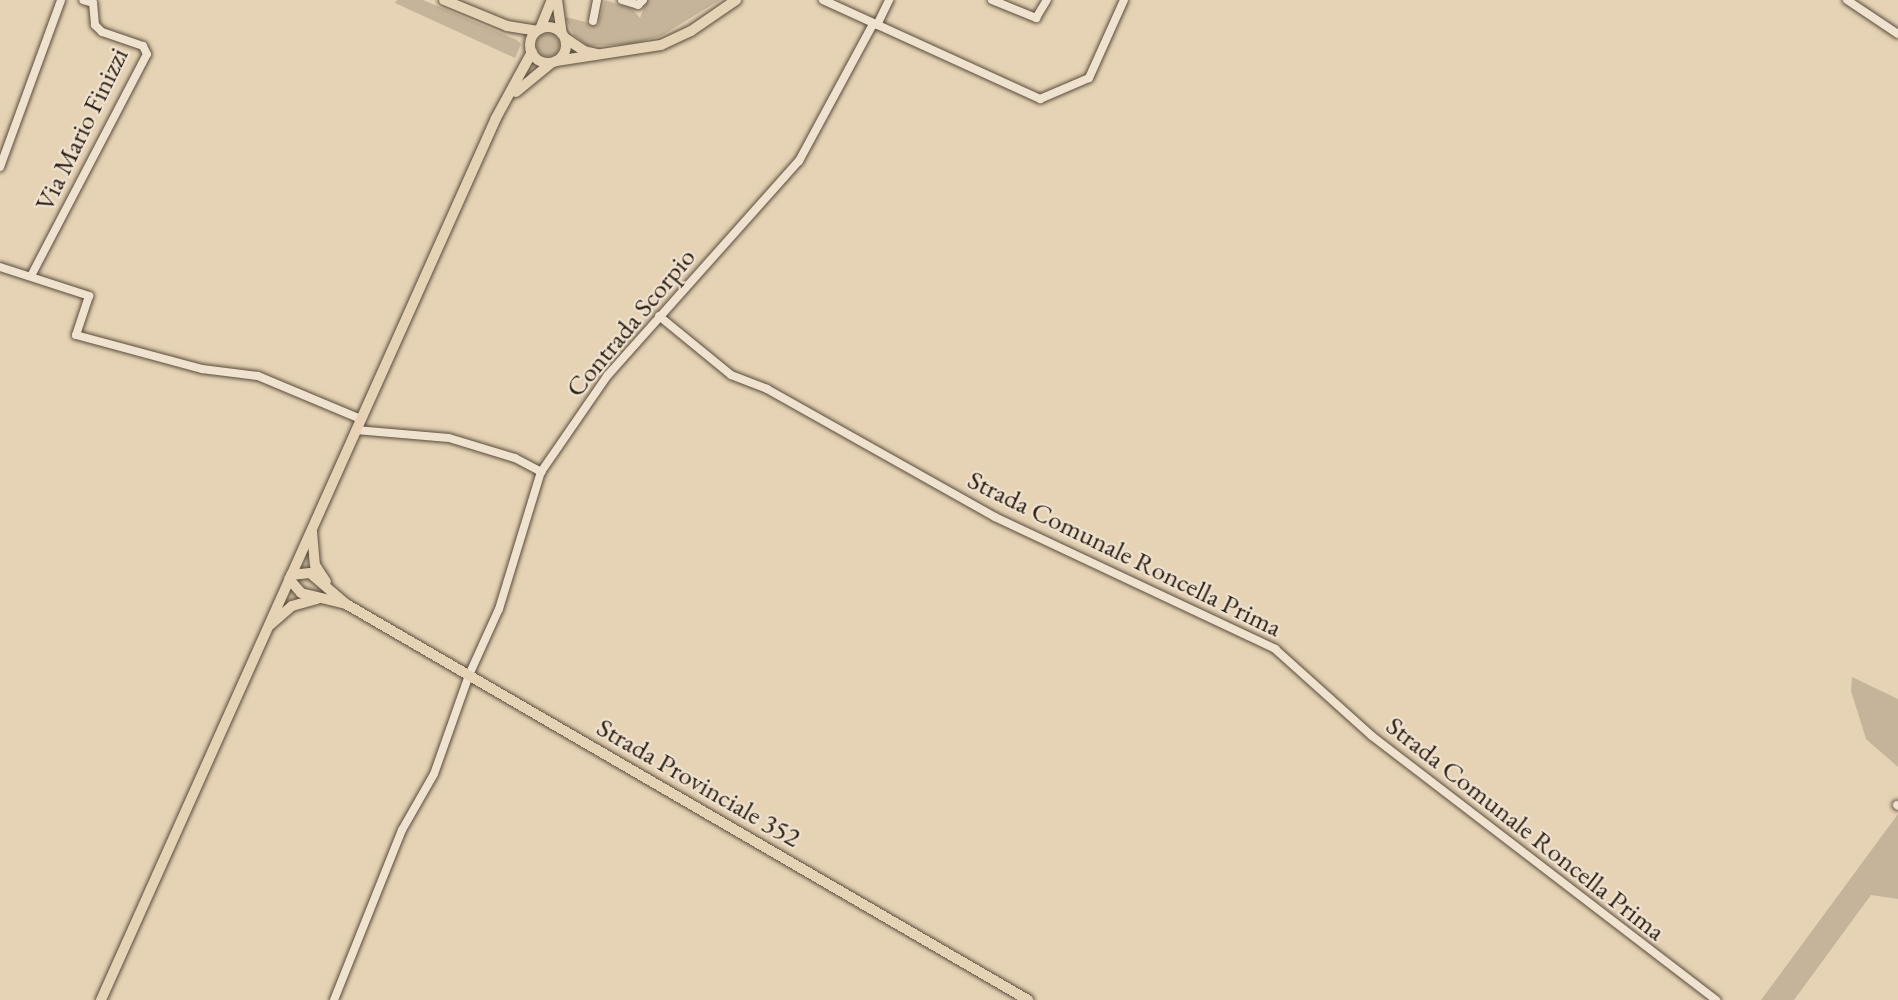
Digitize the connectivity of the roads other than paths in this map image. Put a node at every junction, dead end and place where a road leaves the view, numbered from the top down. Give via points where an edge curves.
1 (61, 0) edge
2 (82, 0) edge
3 (444, 0) edge
4 (554, 0) edge
5 (597, 0) edge
6 (622, 0) edge
7 (643, 0) edge
8 (736, 0) edge
9 (823, 0) edge
10 (889, 0) edge
11 (992, 0) edge
12 (1047, 0) edge
13 (1124, 0) edge
14 (1847, 0) edge
15 (593, 21) dead end
16 (875, 25) junction
17 (507, 26) junction
18 (539, 30) junction
19 (1898, 34) edge
20 (563, 36) junction
21 (531, 49) junction
22 (616, 55) junction
23 (553, 62) junction
24 (496, 118) junction
25 (0, 166) edge
26 (0, 267) edge
27 (31, 276) junction
28 (659, 316) junction
29 (361, 419) junction
30 (356, 430) junction
31 (541, 472) junction
32 (311, 529) junction
33 (290, 577) junction
34 (327, 585) junction
35 (317, 599) junction
36 (346, 604) junction
37 (267, 627) junction
38 (469, 675) junction
39 (101, 1000) edge
40 (334, 1000) edge
41 (1028, 1000) edge
42 (1716, 1000) edge

1 - 25 street, Via Mario Finizzi
2 - 27 street, Via Mario Finizzi via 93,3 95,25 102,32 143,46 147,54
3 - 17 main road
4 - 18 main road
4 - 20 main road
5 - 15 street
6 - 7 street via 638,5
8 - 22 main road via 679,38 648,50
9 - 16 street
10 - 16 street, Contrada Scorpio
11 - 12 street via 1036,18
13 - 16 street via 1089,78 1040,99
14 - 19 street
16 - 28 street, Contrada Scorpio via 799,161
17 - 18 main road
17 - 21 main road
18 - 20 main road via 550,27
18 - 21 main road
20 - 22 main road via 588,52
20 - 23 main road via 564,54
21 - 23 main road via 539,60
21 - 24 main road
22 - 23 main road
23 - 24 main road via 518,90
24 - 29 main road
26 - 27 street
27 - 29 street via 88,296 76,335 202,369 258,376
28 - 31 street, Contrada Scorpio via 597,388
28 - 42 street, Strada Comunale Roncella Prima via 731,375 767,389 1002,521 1282,654 1372,736
29 - 30 main road
30 - 31 street via 449,438 515,458
30 - 32 main road
31 - 38 street, Contrada Scorpio via 499,609
32 - 33 main road
32 - 34 main road, Strada Provinciale 352 via 315,566
33 - 34 main road, Strada Provinciale 352 via 310,573
33 - 35 main road, Strada Provinciale 352 via 301,593
33 - 37 main road
34 - 36 main road, Strada Provinciale 352
35 - 36 main road, Strada Provinciale 352
35 - 37 main road, Strada Provinciale 352 via 292,606
36 - 38 main road, Strada Provinciale 352
37 - 39 main road
38 - 40 street, Contrada Scorpio via 434,774 402,830
38 - 41 main road, Strada Provinciale 352

